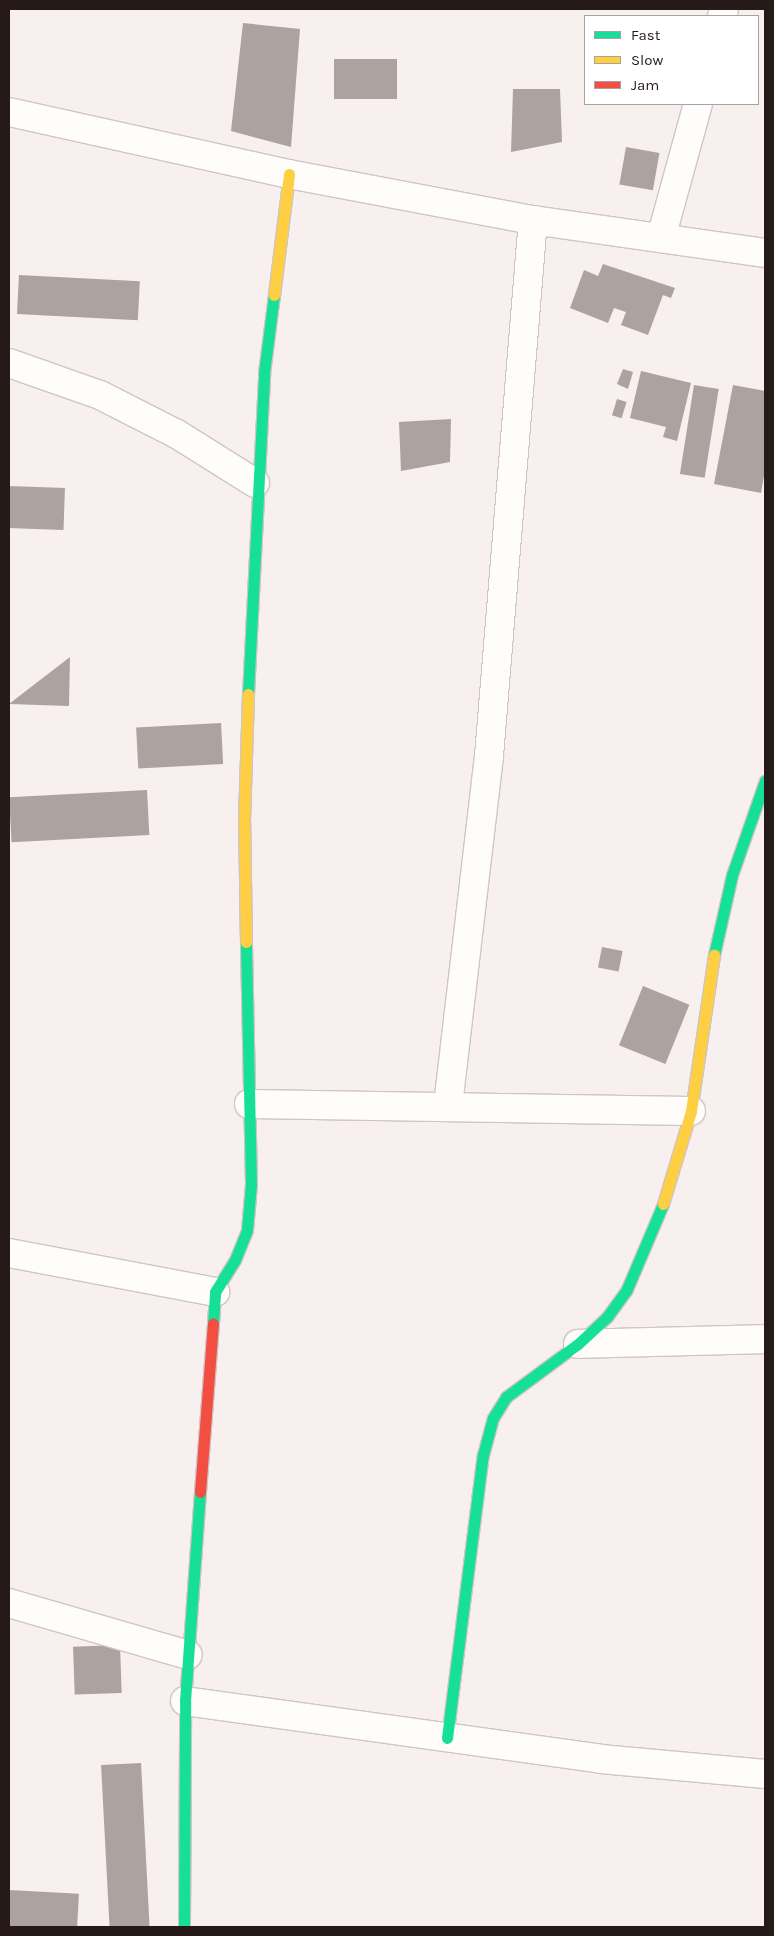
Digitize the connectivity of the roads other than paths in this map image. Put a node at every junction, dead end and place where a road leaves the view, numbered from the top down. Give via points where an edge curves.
1 (698, 105) edge
2 (9, 112) edge
3 (289, 174) junction
4 (533, 220) junction
5 (662, 238) junction
6 (765, 253) edge
7 (9, 363) edge
8 (255, 483) junction
9 (765, 781) edge
10 (250, 1104) junction
11 (448, 1105) junction
12 (691, 1110) junction
13 (9, 1253) edge
14 (216, 1292) junction
15 (765, 1339) edge
16 (578, 1344) junction
17 (9, 1603) edge
18 (188, 1655) junction
19 (185, 1701) junction
20 (447, 1738) junction
21 (765, 1774) edge
22 (184, 1927) edge

1 - 5 street
2 - 3 street
3 - 4 street
3 - 8 street via 264,373
4 - 5 street
4 - 11 street via 489,756
5 - 6 street
7 - 8 street via 100,395 177,434
8 - 10 street via 244,821
9 - 12 street via 732,875 716,934
10 - 11 street
10 - 14 street via 251,1184 247,1230 235,1260
11 - 12 street
12 - 16 street via 658,1220 627,1290 607,1317
13 - 14 street
14 - 18 street
15 - 16 street
16 - 20 street via 506,1398 493,1418 483,1455
17 - 18 street
18 - 19 street
19 - 20 street
19 - 22 street
20 - 21 street via 601,1759

